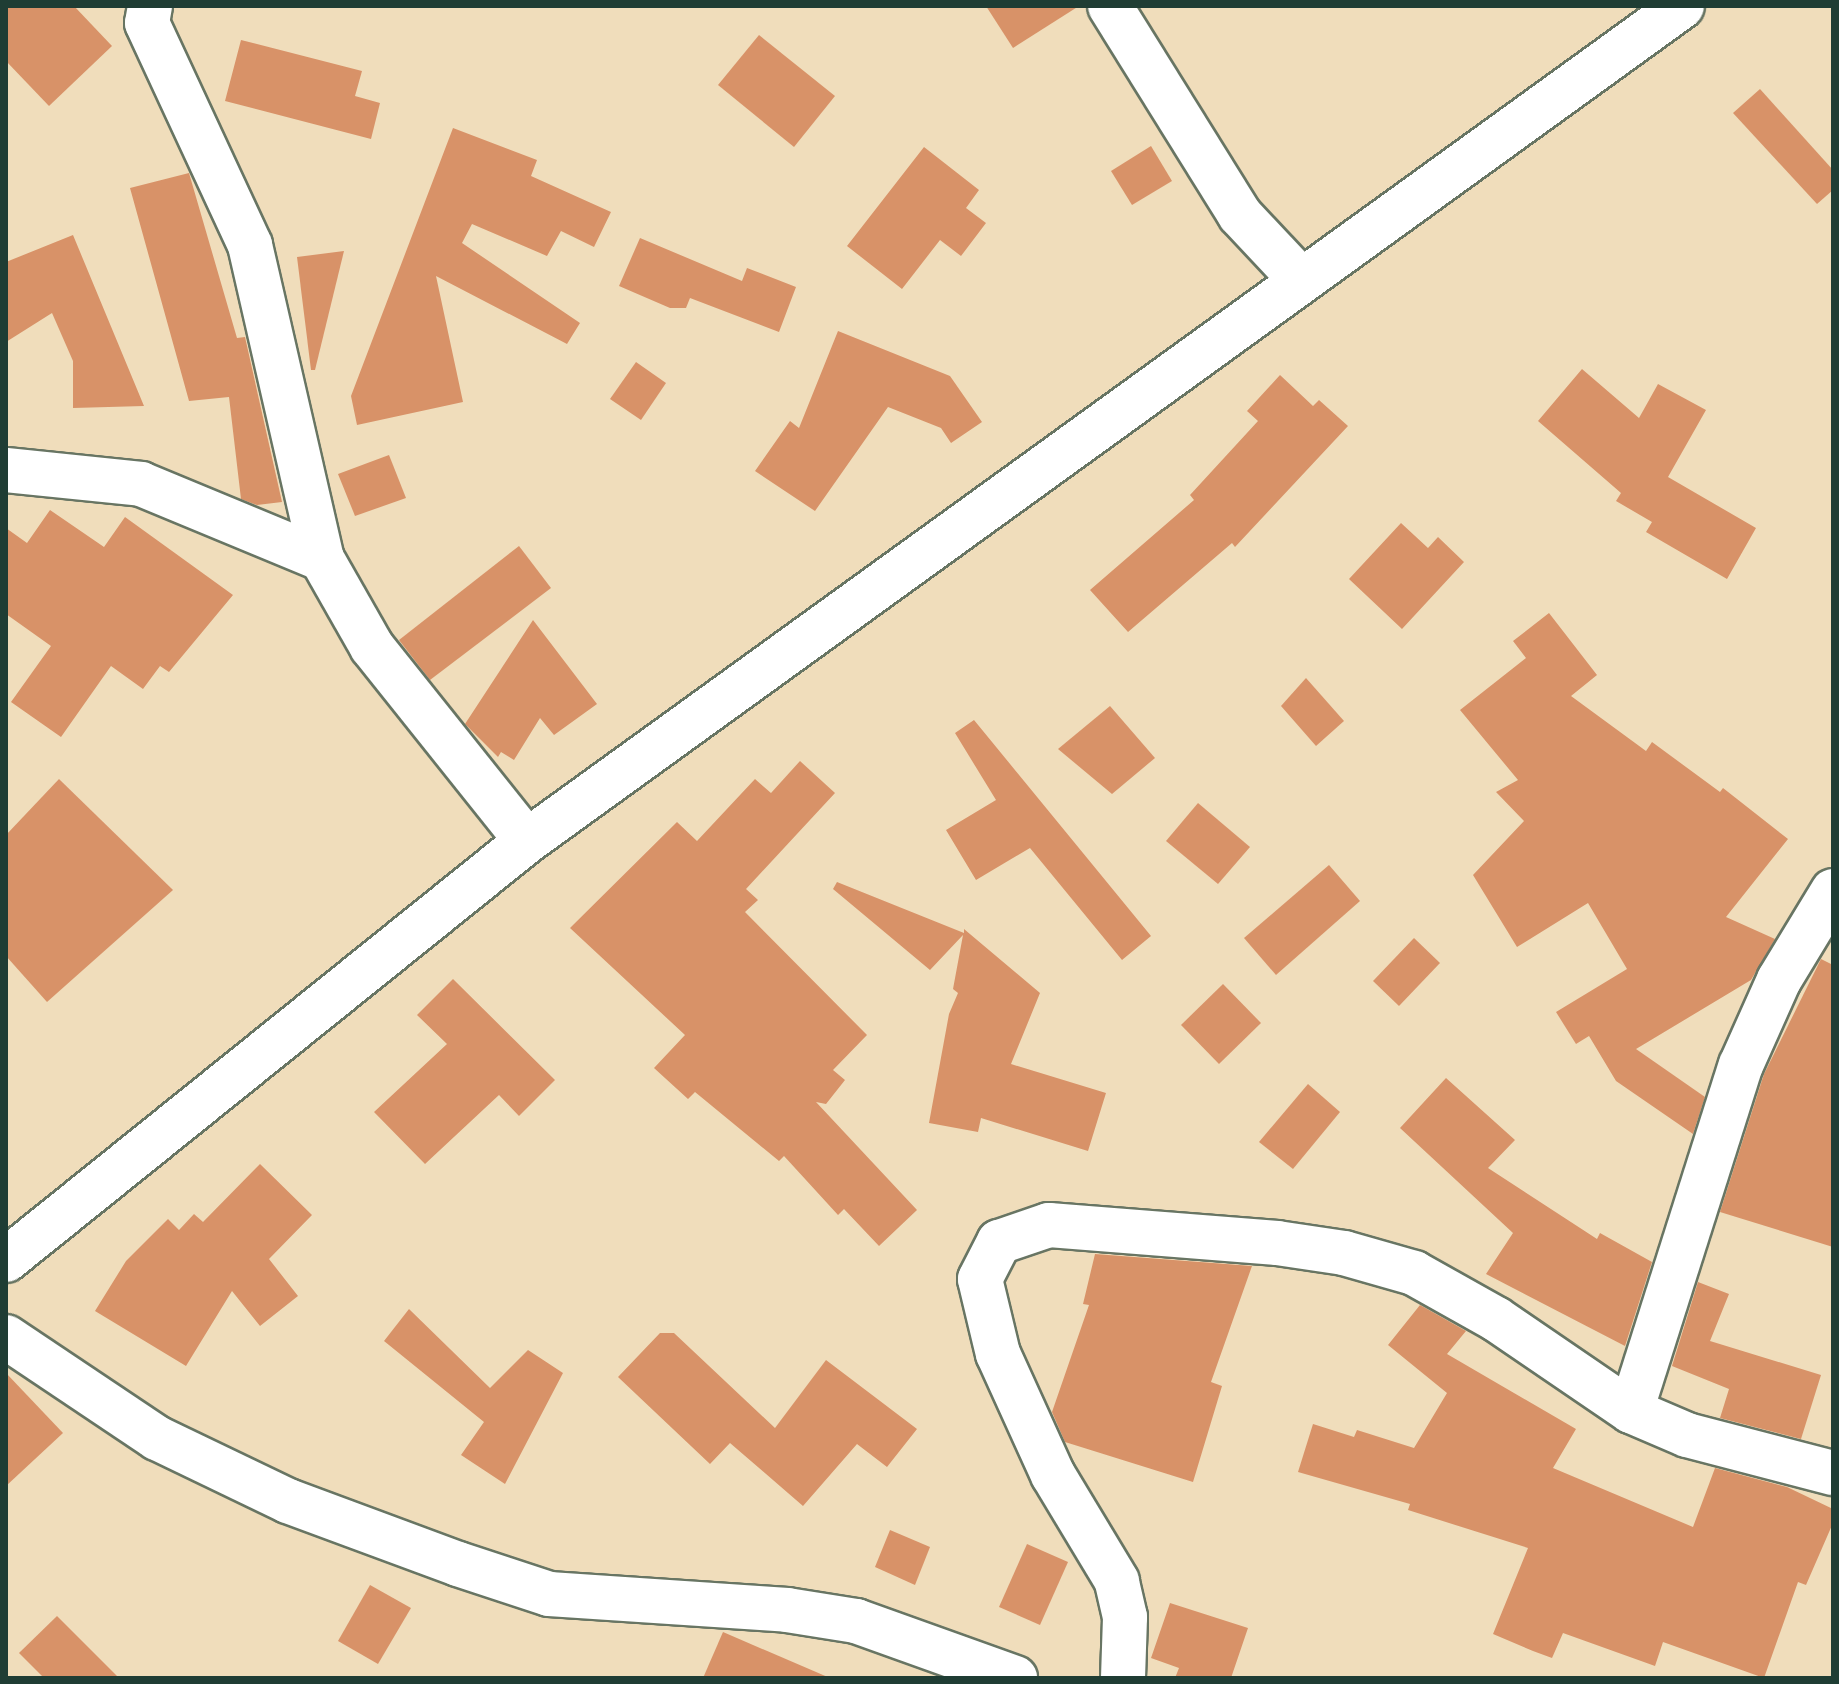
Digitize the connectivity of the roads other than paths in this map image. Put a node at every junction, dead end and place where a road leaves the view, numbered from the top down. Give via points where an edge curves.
1 (150, 6) edge
2 (1110, 6) edge
3 (1682, 6) edge
4 (1301, 280) junction
5 (6, 470) edge
6 (322, 559) junction
7 (527, 841) junction
8 (1833, 891) edge
9 (6, 1260) edge
10 (6, 1337) edge
11 (1631, 1411) junction
12 (1833, 1473) edge
13 (1015, 1678) edge
14 (1123, 1678) edge

1 - 6 street via 147,23 250,245
2 - 4 street via 1240,215
3 - 4 street
4 - 7 street
5 - 6 street via 141,484
6 - 7 street via 381,659
7 - 9 street
8 - 11 street via 1779,980 1741,1065
10 - 13 street via 157,1438 288,1501 458,1564 549,1594 787,1610 856,1621
11 - 12 street via 1687,1435
11 - 14 street via 1496,1319 1414,1273 1344,1253 1189,1232 1049,1225 999,1242 980,1279 998,1354 1053,1475 1117,1581 1125,1617

